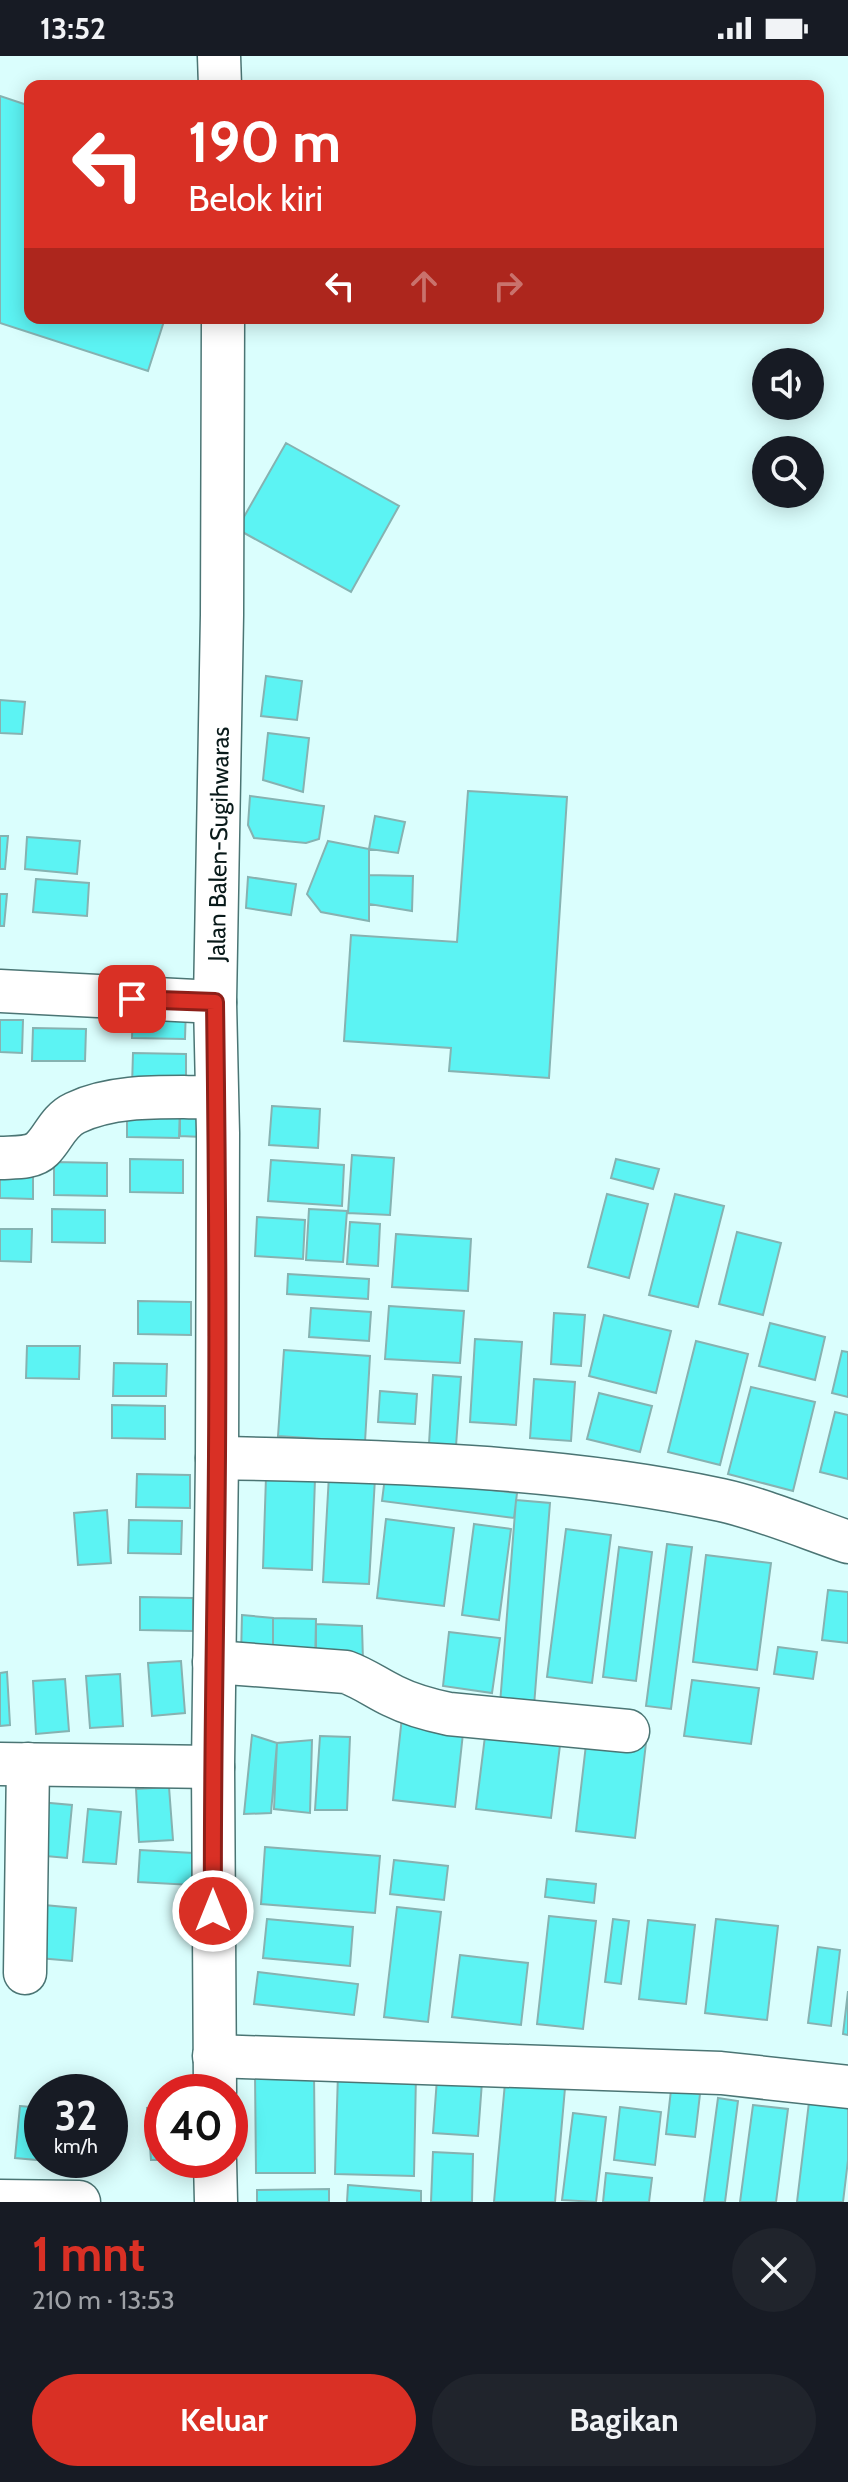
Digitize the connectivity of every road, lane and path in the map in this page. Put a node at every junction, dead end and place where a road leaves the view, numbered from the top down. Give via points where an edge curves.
1 (219, 56) edge
2 (220, 80) edge
3 (223, 324) edge
4 (0, 991) edge
5 (215, 1002) junction
6 (216, 1097) junction
7 (0, 1158) edge
8 (217, 1458) junction
9 (848, 1542) edge
10 (214, 1662) junction
11 (628, 1731) dead end
12 (14, 1764) edge
13 (213, 1767) junction
14 (25, 1973) dead end
15 (214, 2074) edge
16 (848, 2087) edge
17 (215, 2178) edge
18 (0, 2201) edge
19 (29, 2202) edge
20 (79, 2202) edge
21 (216, 2202) edge

1 - 2 street
3 - 5 street, Jalan Balen-Sugihwaras
4 - 5 street
5 - 6 street, Jalan Balen-Sugihwaras
6 - 7 street via 93,1106 59,1125 41,1150
6 - 8 street, Jalan Balen-Sugihwaras
8 - 9 street via 622,1481 724,1501
8 - 10 street, Jalan Balen-Sugihwaras
10 - 11 street via 346,1672 392,1696 449,1714
10 - 13 street, Jalan Balen-Sugihwaras
12 - 13 street
12 - 14 street
13 - 15 street, Jalan Balen-Sugihwaras
15 - 16 street via 721,2073
17 - 21 street
18 - 19 street
19 - 20 street

